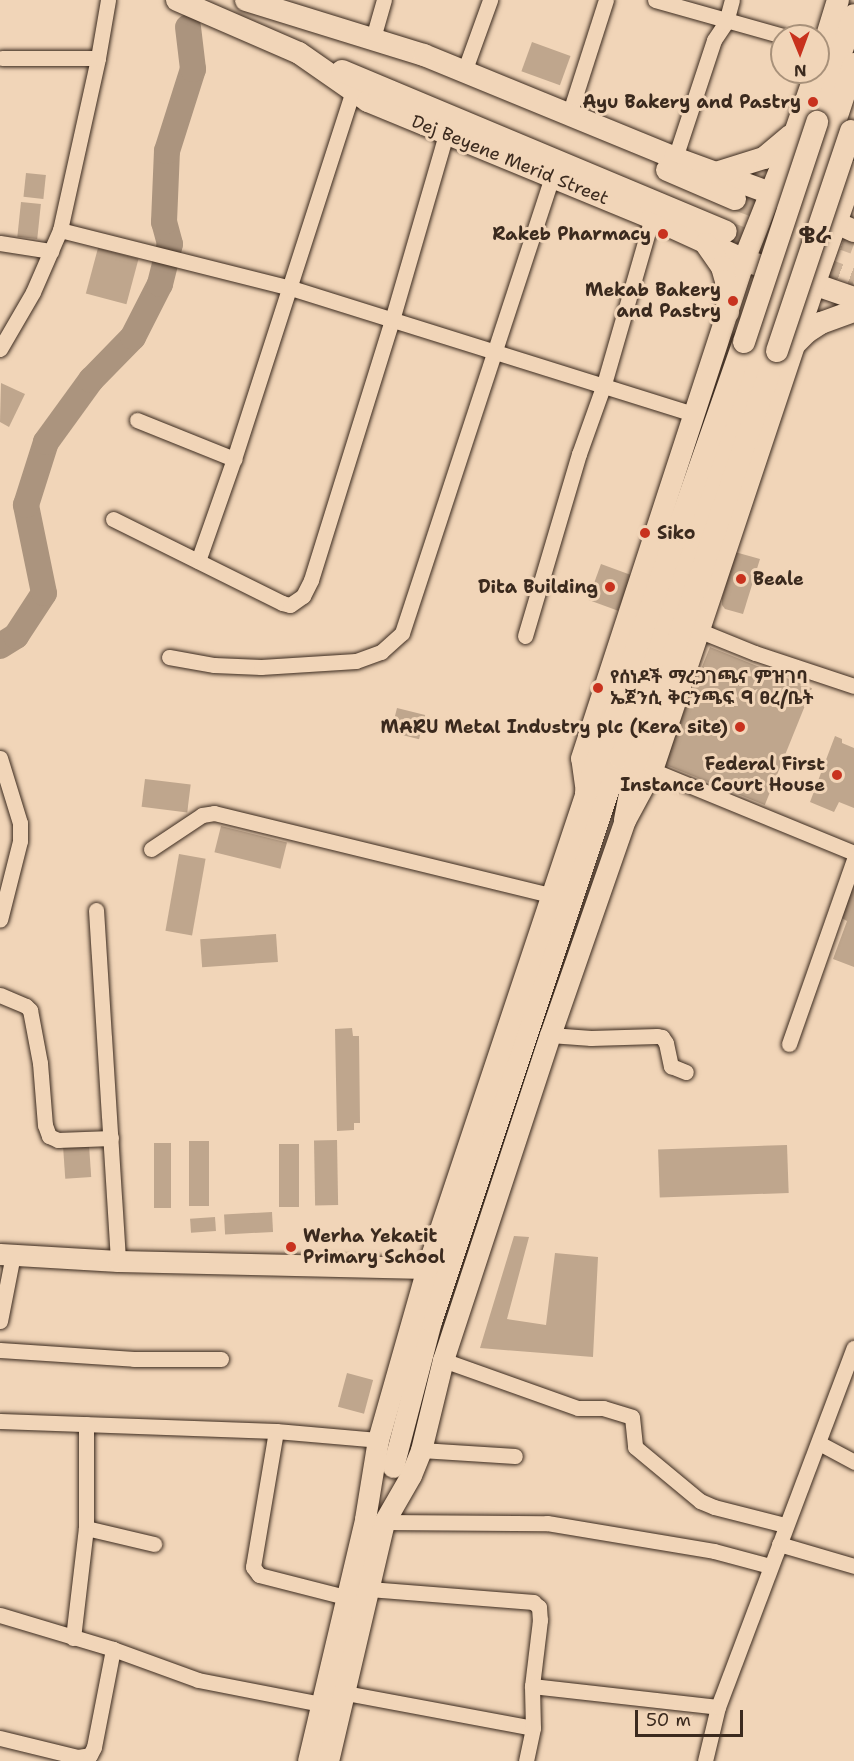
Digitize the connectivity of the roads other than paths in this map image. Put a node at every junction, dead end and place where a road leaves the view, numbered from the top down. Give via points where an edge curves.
1 (108, 0) edge
2 (177, 0) edge
3 (384, 0) edge
4 (490, 0) edge
5 (606, 0) edge
6 (655, 0) edge
7 (732, 0) edge
8 (838, 0) edge
9 (260, 3) edge
10 (854, 15) edge
11 (726, 22) junction
12 (830, 24) edge
13 (770, 33) edge
14 (373, 38) junction
15 (299, 53) junction
16 (2, 58) dead end
17 (98, 58) junction
18 (854, 64) edge
19 (464, 72) junction
20 (812, 84) edge
21 (353, 90) junction
22 (569, 115) junction
23 (852, 126) edge
24 (796, 130) junction
25 (446, 134) junction
26 (675, 158) junction
27 (716, 173) junction
28 (853, 177) edge
29 (552, 178) junction
30 (770, 194) junction
31 (735, 199) tunnel mouth
32 (807, 211) junction
33 (652, 218) junction
34 (845, 228) edge
35 (60, 230) junction
36 (726, 232) tunnel mouth
37 (0, 243) edge
38 (706, 244) junction
39 (51, 251) junction
40 (744, 260) junction
41 (785, 274) junction
42 (814, 285) junction
43 (291, 288) junction
44 (854, 298) edge
45 (854, 311) edge
46 (728, 312) junction
47 (392, 320) junction
48 (1, 346) edge
49 (786, 348) junction
50 (494, 351) junction
51 (604, 384) junction
52 (694, 414) junction
53 (137, 420) dead end
54 (234, 459) junction
55 (113, 519) dead end
56 (198, 561) junction
57 (698, 630) junction
58 (525, 636) dead end
59 (169, 657) dead end
60 (854, 686) edge
61 (0, 758) edge
62 (652, 770) junction
63 (586, 792) junction
64 (625, 820) junction
65 (152, 849) dead end
66 (854, 853) edge
67 (854, 859) edge
68 (551, 895) junction
69 (96, 910) dead end
70 (0, 920) edge
71 (0, 995) edge
72 (550, 1035) junction
73 (789, 1044) dead end
74 (686, 1071) dead end
75 (111, 1138) junction
76 (7, 1255) edge
77 (118, 1261) junction
78 (427, 1268) junction
79 (0, 1321) edge
80 (854, 1348) edge
81 (0, 1350) edge
82 (220, 1359) dead end
83 (443, 1360) junction
84 (0, 1421) edge
85 (86, 1424) junction
86 (276, 1431) junction
87 (378, 1440) junction
88 (819, 1443) junction
89 (421, 1450) junction
90 (515, 1456) dead end
91 (854, 1462) edge
92 (375, 1520) junction
93 (785, 1525) junction
94 (86, 1528) junction
95 (154, 1544) dead end
96 (778, 1544) junction
97 (770, 1566) junction
98 (854, 1566) edge
99 (369, 1589) junction
100 (345, 1598) junction
101 (0, 1616) edge
102 (73, 1638) junction
103 (113, 1649) junction
104 (532, 1686) junction
105 (331, 1695) junction
106 (718, 1707) junction
107 (532, 1728) junction
108 (0, 1737) edge
109 (308, 1761) edge
110 (328, 1761) edge
111 (526, 1761) edge
112 (705, 1761) edge

1 - 17 street
2 - 15 main road, Dej Beyene Merid Street
3 - 14 street
4 - 19 street
5 - 22 street
6 - 11 street
7 - 11 street
8 - 12 main road
9 - 14 main road
9 - 31 main road
10 - 63 main road, bridge
11 - 13 street
11 - 26 street via 714,40
14 - 19 main road
15 - 21 main road, Dej Beyene Merid Street
15 - 36 main road
16 - 17 street
17 - 35 street
18 - 32 main road
19 - 22 main road
20 - 24 main road
21 - 25 main road, Dej Beyene Merid Street via 368,101
21 - 43 street
22 - 26 main road
23 - 49 main road, bridge
24 - 27 main road via 764,158
24 - 30 main road
25 - 29 main road, Dej Beyene Merid Street
25 - 47 street
26 - 27 main road
27 - 30 main road
28 - 34 main road
29 - 33 main road, Dej Beyene Merid Street
29 - 50 street
30 - 32 main road
30 - 40 main road
32 - 34 main road
32 - 41 main road
33 - 38 main road, Dej Beyene Merid Street
33 - 51 street
34 - 42 main road
35 - 39 street
35 - 43 street
37 - 39 street
38 - 40 main road, Dej Beyene Merid Street
38 - 46 main road via 722,267
39 - 48 street via 33,292
40 - 41 main road, Dej Beyene Merid Street
40 - 46 main road
41 - 42 main road, Dej Beyene Merid Street
41 - 92 main road via 430,1321 393,1467
42 - 44 main road, Dej Beyene Merid Street
42 - 49 main road
43 - 47 street
43 - 54 street
45 - 49 main road via 821,323
46 - 52 main road
47 - 50 street
47 - 56 street via 303,596 290,605 282,603
49 - 57 main road
49 - 64 main road via 636,762
50 - 51 street
50 - 59 street via 402,633 381,652 356,661 261,667
51 - 52 street
51 - 58 street
52 - 63 main road via 581,758
53 - 54 street
54 - 56 street
55 - 56 street
57 - 60 street
57 - 62 main road
61 - 70 street via 20,823 20,841
62 - 64 main road
62 - 66 street
63 - 68 main road
64 - 72 main road
65 - 68 street via 202,815 214,813
67 - 73 street
68 - 78 main road
69 - 75 street
71 - 75 street via 30,1011 49,1136 58,1140
72 - 74 street via 662,1037 672,1066
72 - 83 main road
75 - 77 street
76 - 77 main road
76 - 79 street
77 - 78 main road
78 - 87 main road
80 - 88 street
81 - 82 street via 134,1359
83 - 89 main road
83 - 93 street via 578,1408 603,1408 632,1417 635,1448 700,1501
84 - 85 street
85 - 86 street
85 - 94 street
86 - 87 street
86 - 100 street via 253,1567 259,1575
87 - 92 main road
88 - 91 street
88 - 93 street
89 - 90 street
89 - 92 main road via 411,1475
92 - 97 street via 547,1523 714,1551
92 - 99 main road
92 - 100 main road
93 - 96 street
94 - 95 street
94 - 102 street
96 - 97 street
96 - 98 street
97 - 106 street
99 - 104 street via 533,1602 539,1607 540,1620
99 - 105 main road
100 - 105 main road
101 - 102 street
102 - 103 street
103 - 105 street via 198,1680
103 - 108 street via 90,1755 78,1757
104 - 106 street
104 - 107 street
105 - 107 street
105 - 109 main road
105 - 110 main road
106 - 112 street
107 - 111 street

